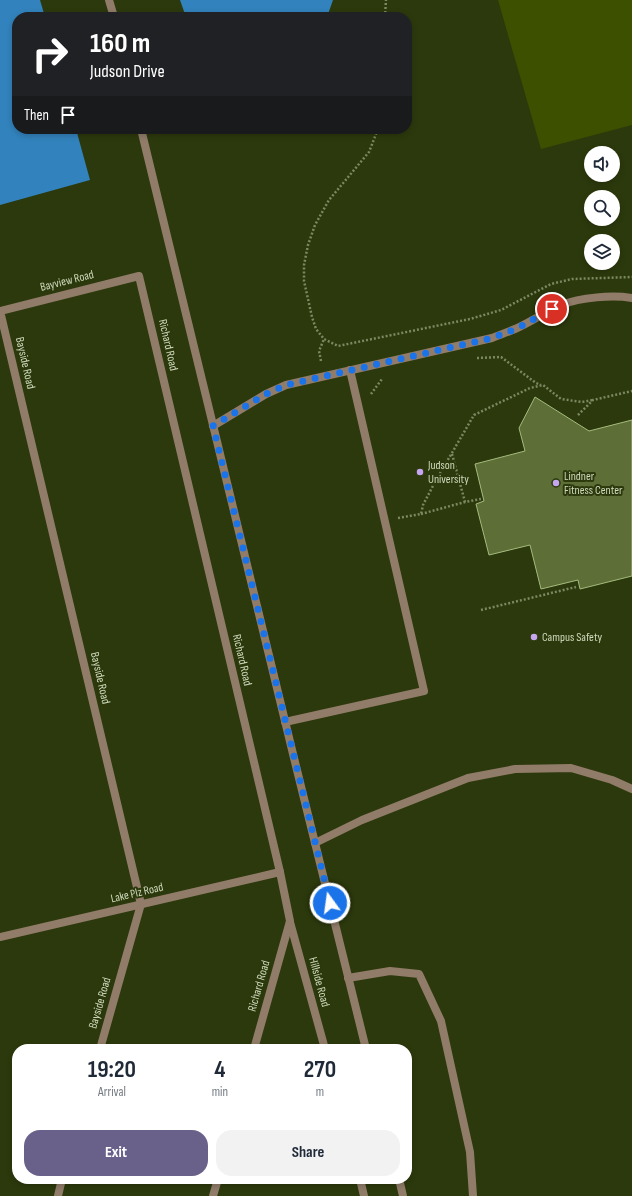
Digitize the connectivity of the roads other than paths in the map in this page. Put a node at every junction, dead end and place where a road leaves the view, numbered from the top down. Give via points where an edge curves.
1 (110, 0) edge
2 (113, 12) edge
3 (142, 134) edge
4 (139, 276) joint
5 (632, 298) edge
6 (0, 310) edge
7 (350, 370) junction
8 (213, 426) junction
9 (285, 722) junction
10 (632, 789) edge
11 (315, 843) junction
12 (280, 872) junction
13 (141, 904) junction
14 (290, 921) junction
15 (0, 937) edge
16 (348, 978) junction
17 (101, 1044) edge
18 (255, 1044) edge
19 (324, 1044) edge
20 (365, 1044) edge
21 (61, 1184) edge
22 (217, 1184) edge
23 (361, 1184) edge
24 (400, 1184) edge
25 (58, 1196) edge
26 (213, 1196) edge
27 (364, 1196) edge
28 (403, 1196) edge
29 (473, 1196) edge

1 - 2 street
3 - 8 street
4 - 6 street, Bayview Road
4 - 12 street, Richard Road
5 - 7 street via 591,298 563,304 516,329 492,338
6 - 13 street, Bayside Road
7 - 8 street via 286,385
7 - 9 street via 424,691
8 - 9 street
9 - 11 street
10 - 11 street via 571,768 515,769 468,778 362,820
11 - 16 street
12 - 13 street, Lake Plz Road
12 - 14 street, Richard Road
13 - 15 street, Lake Plz Road
13 - 17 street, Bayside Road
14 - 18 street, Richard Road
14 - 19 street, Hillside Road
16 - 20 street
16 - 29 street via 390,971 420,974 441,1021 470,1152
21 - 25 street
22 - 26 street
23 - 27 street
24 - 28 street

